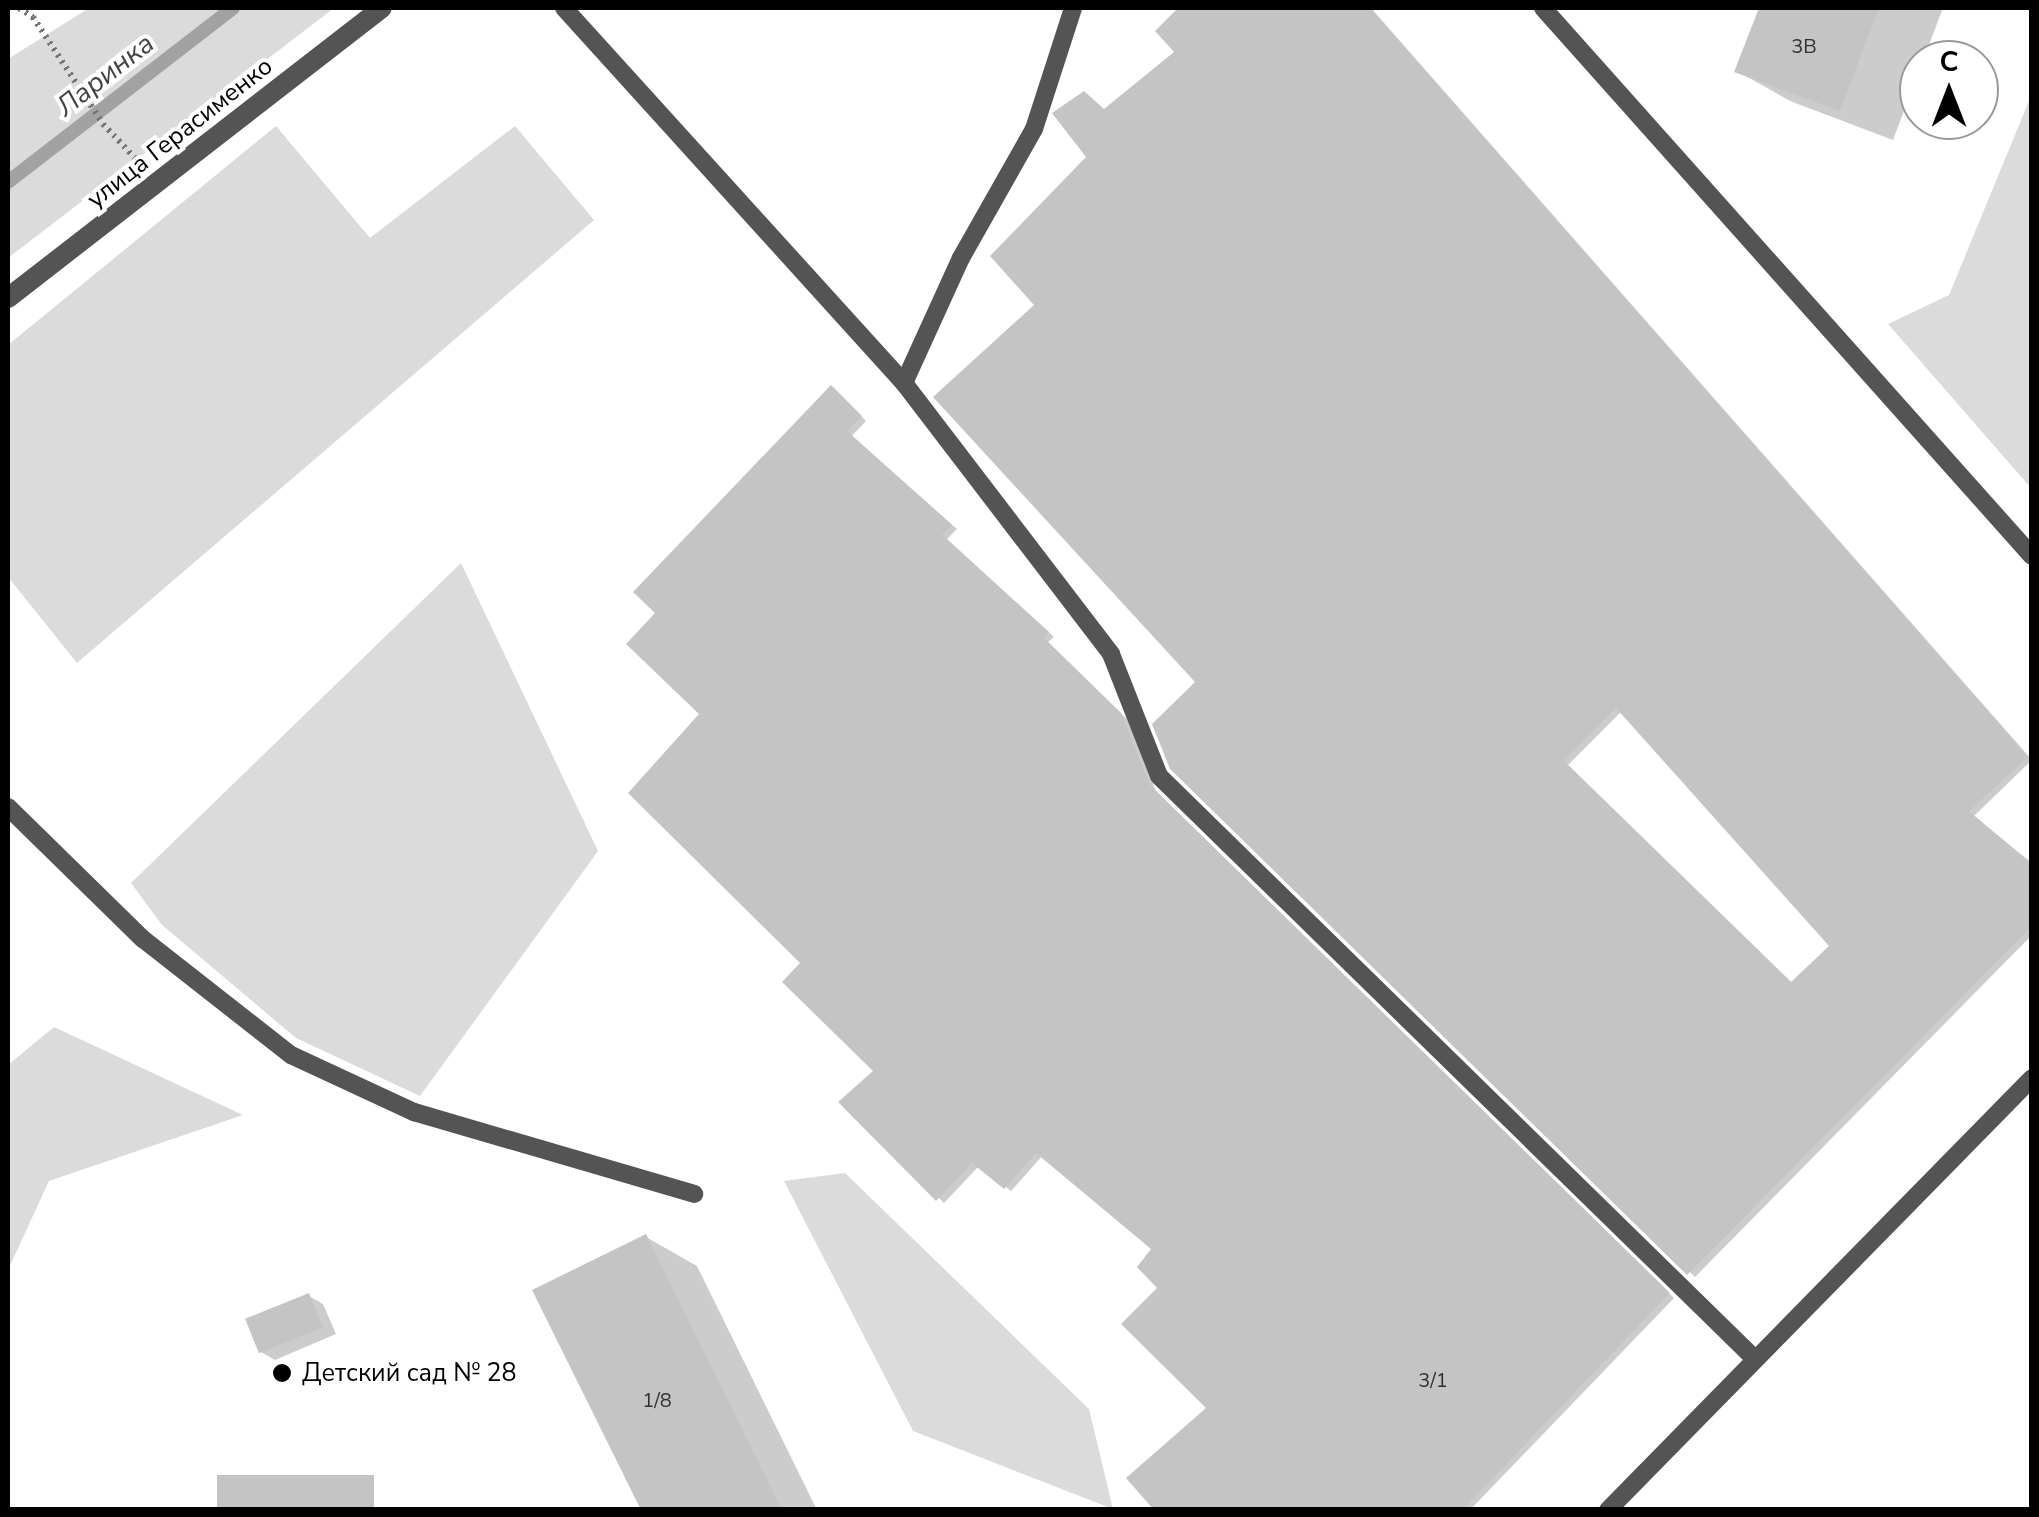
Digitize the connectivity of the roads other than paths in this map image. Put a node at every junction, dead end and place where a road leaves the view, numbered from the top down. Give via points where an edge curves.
1 (382, 8) edge
2 (564, 8) edge
3 (1072, 8) edge
4 (1543, 8) edge
5 (8, 298) edge
6 (904, 383) junction
7 (2032, 556) edge
8 (8, 807) edge
9 (2032, 1078) edge
10 (694, 1194) dead end
11 (1755, 1360) junction
12 (1608, 1510) edge

1 - 5 street, улица Герасименко
2 - 6 lane
3 - 6 lane via 1034,130 962,258
4 - 7 lane
6 - 11 lane via 1111,654 1159,776
8 - 10 lane via 144,939 292,1054 414,1112
9 - 11 lane
11 - 12 lane

